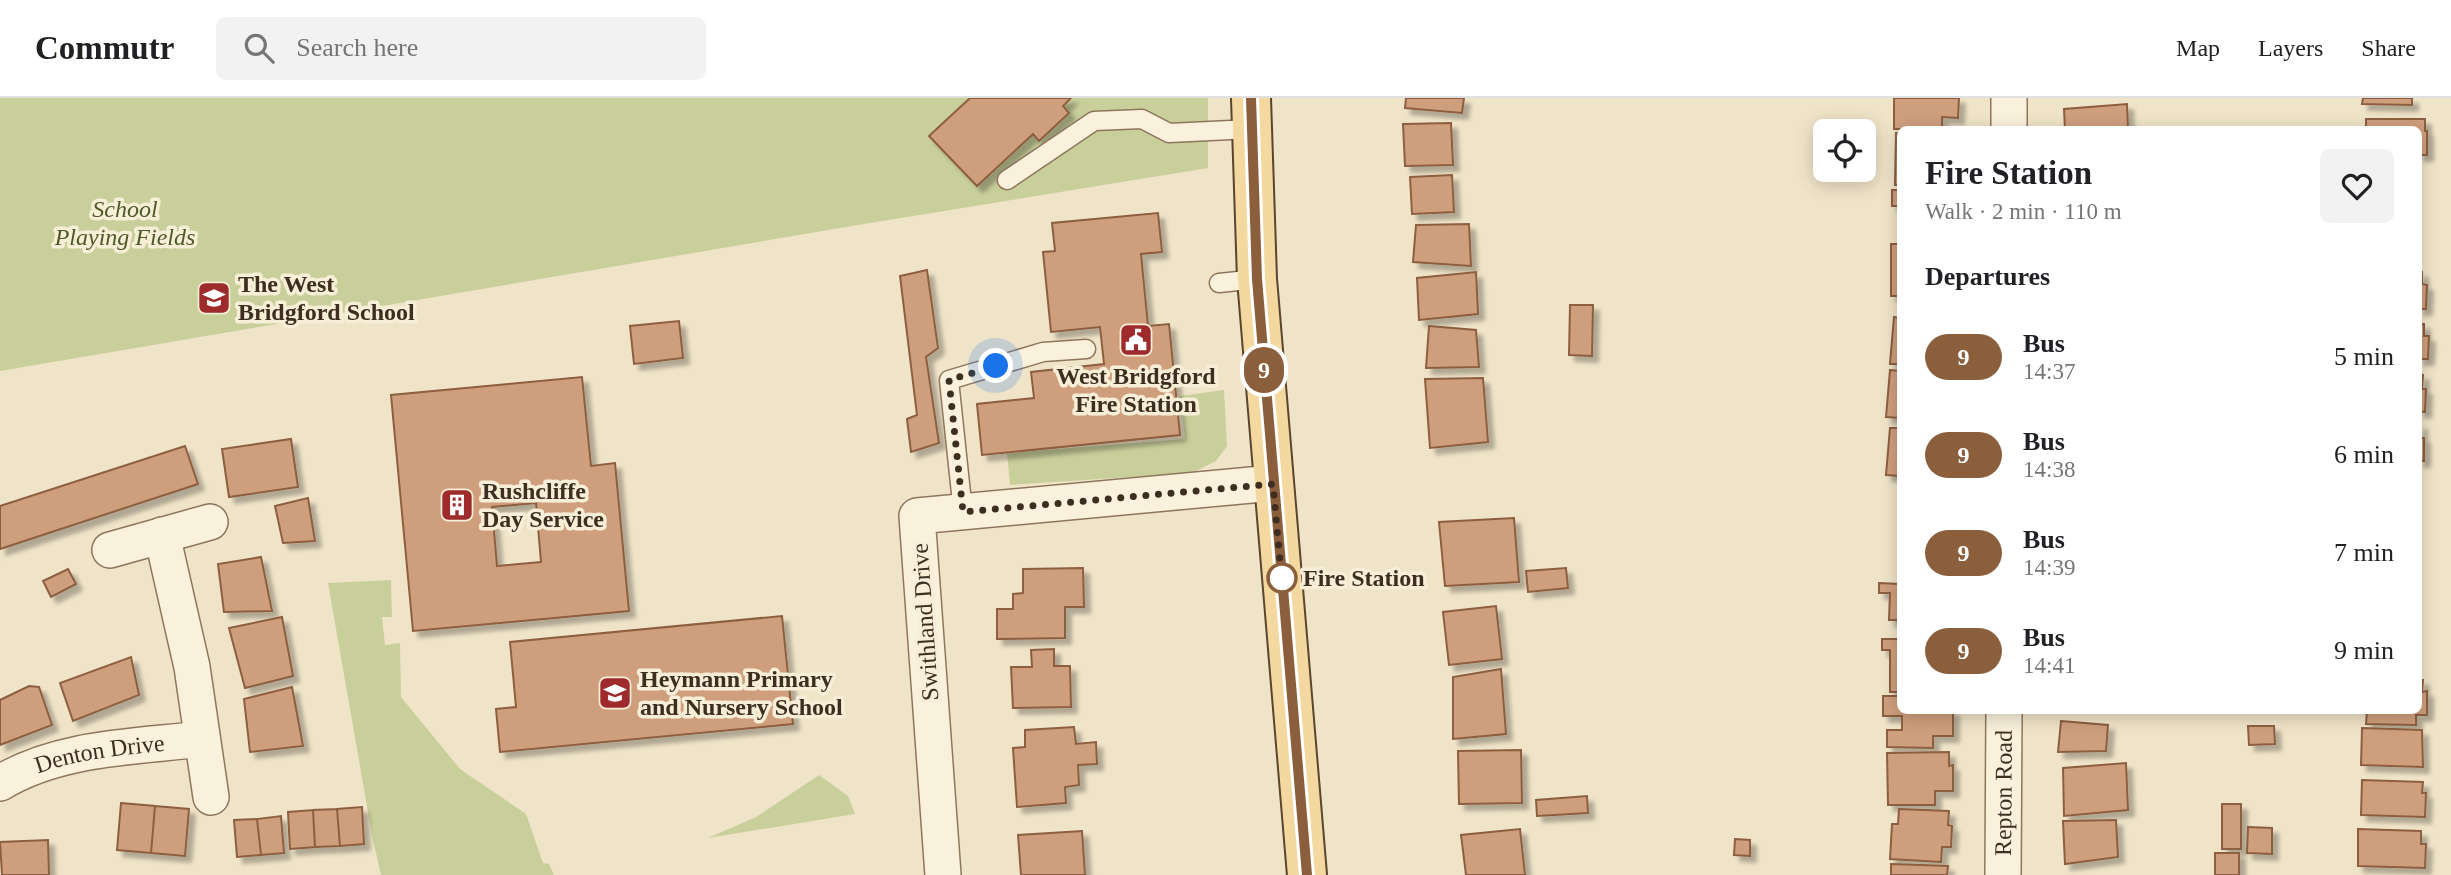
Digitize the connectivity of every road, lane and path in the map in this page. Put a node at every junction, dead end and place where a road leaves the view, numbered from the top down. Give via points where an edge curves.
1 (2009, 98) edge
2 (1251, 113) edge
3 (2009, 126) edge
4 (1007, 180) dead end
5 (1257, 279) junction
6 (1219, 283) dead end
7 (1086, 349) dead end
8 (1273, 484) junction
9 (963, 512) junction
10 (209, 522) dead end
11 (162, 535) junction
12 (110, 550) dead end
13 (2004, 714) edge
14 (202, 739) junction
15 (0, 783) edge
16 (211, 797) dead end
17 (943, 875) edge
18 (1307, 875) edge
19 (2003, 875) edge

1 - 3 street
2 - 4 lane via 1169,133 1142,119 1094,121
2 - 5 main road
5 - 6 lane
5 - 8 main road
7 - 9 lane via 1043,352 949,380
8 - 9 street, Swithland Drive
8 - 18 main road
9 - 17 street, Swithland Drive via 917,516
10 - 11 street
11 - 12 street
11 - 14 street via 192,667
13 - 19 street, Repton Road
14 - 15 street, Denton Drive via 82,752
14 - 16 street

